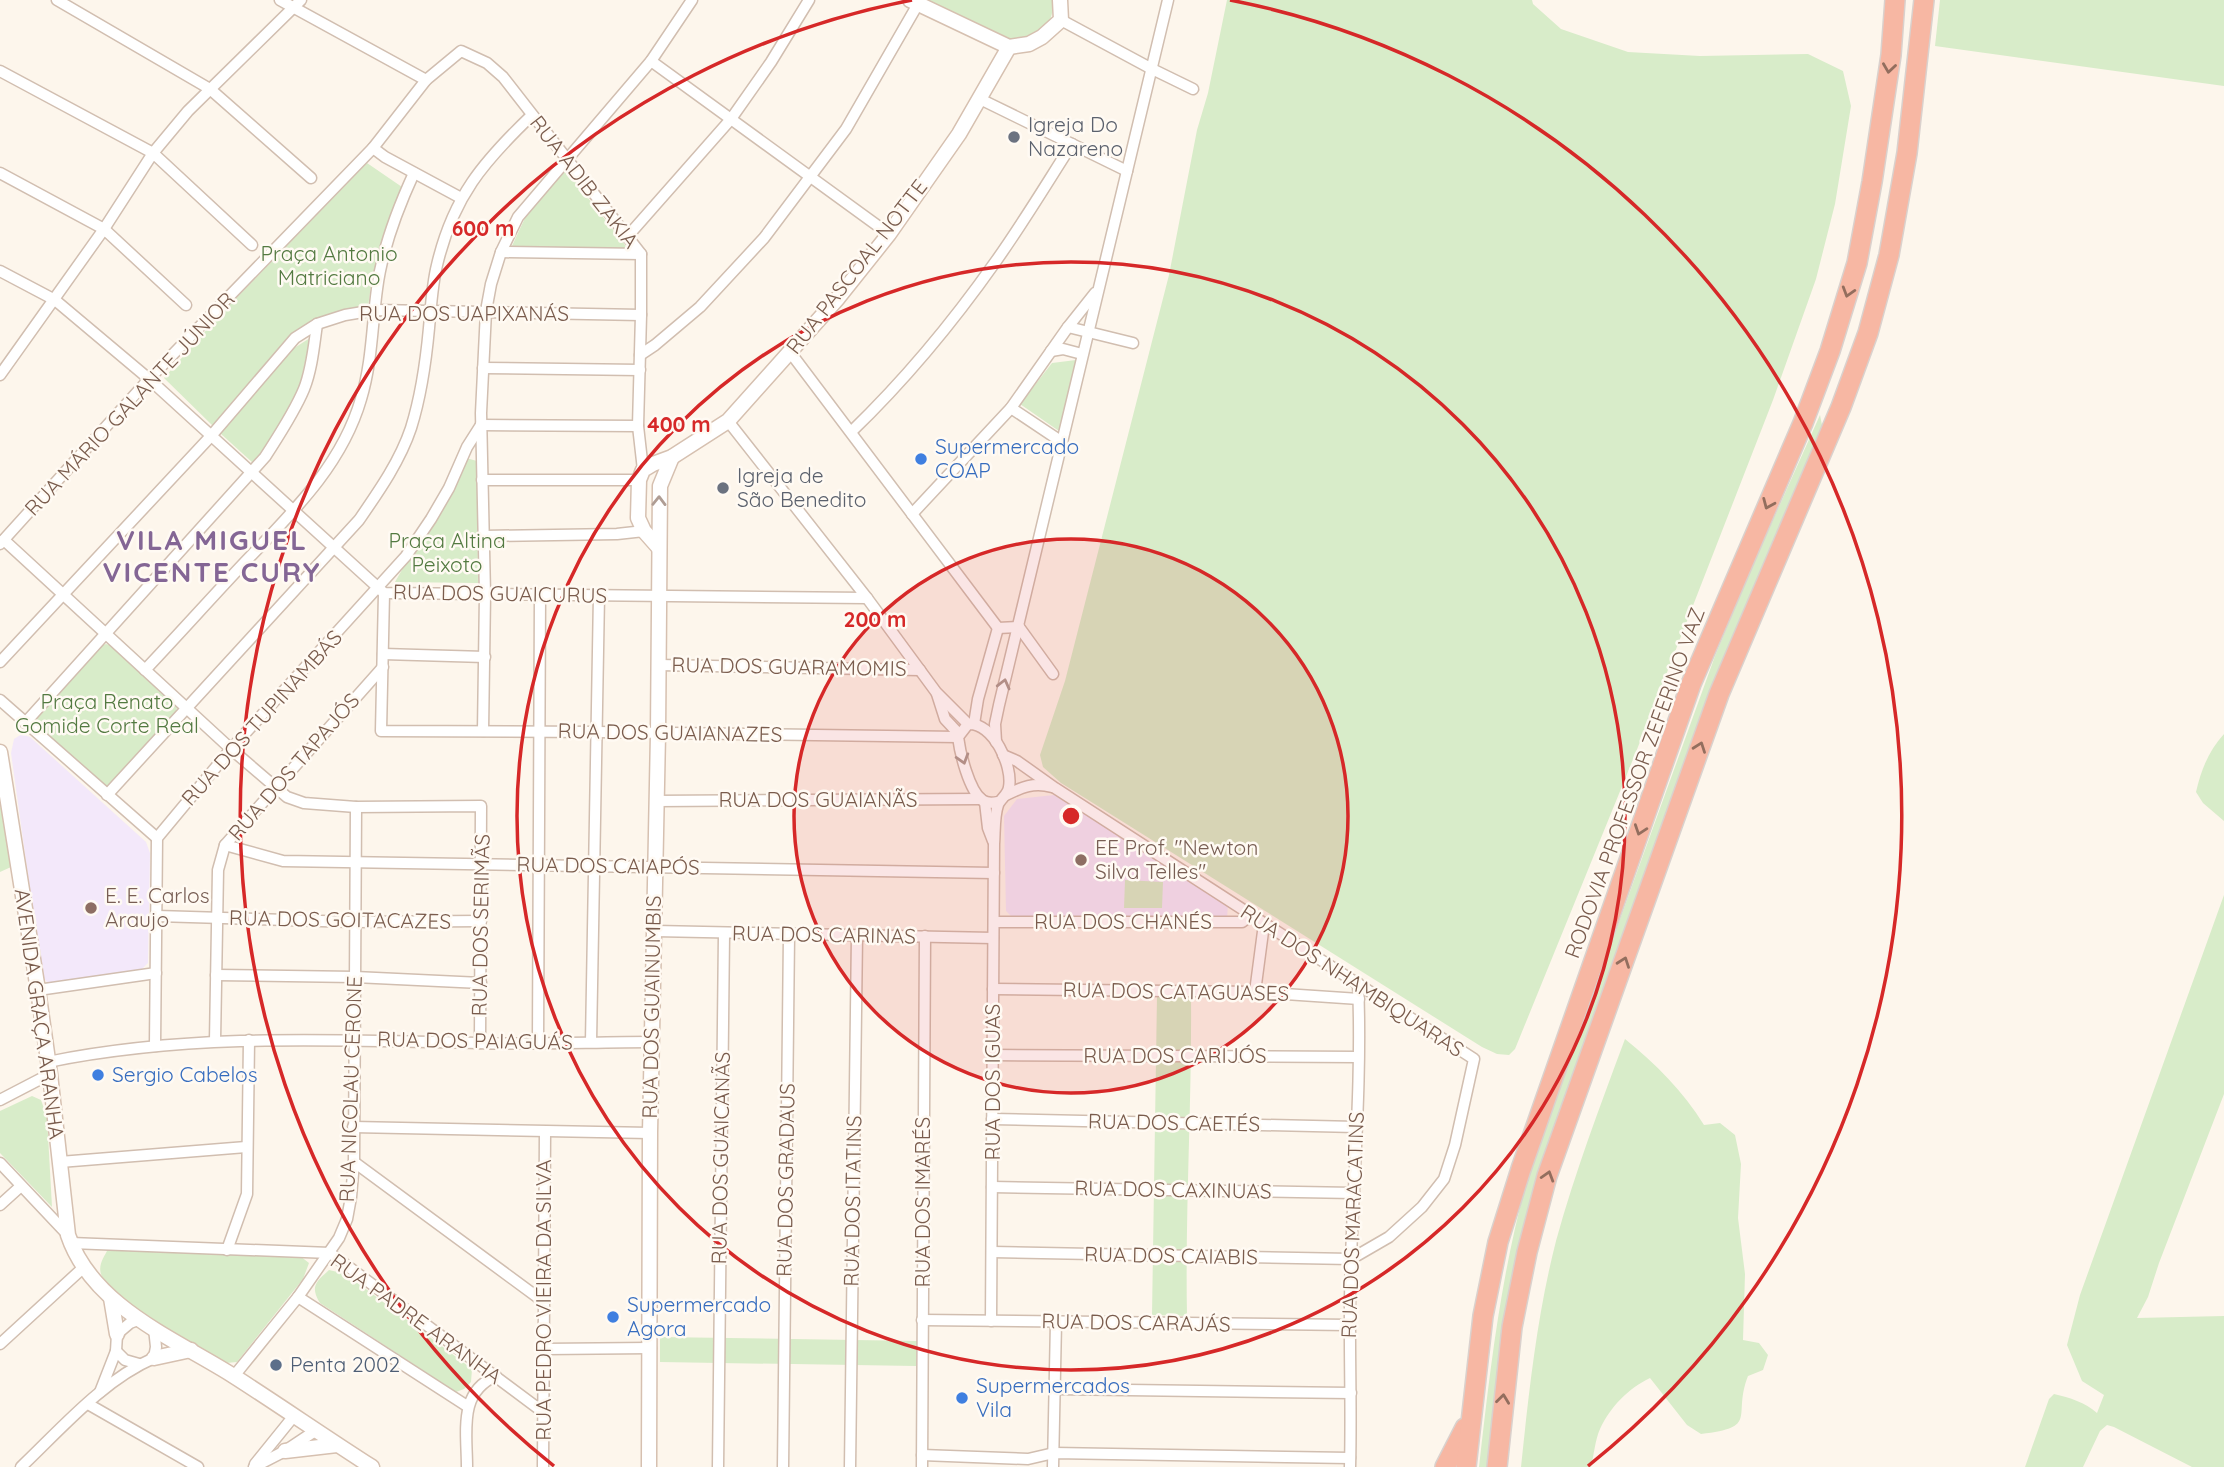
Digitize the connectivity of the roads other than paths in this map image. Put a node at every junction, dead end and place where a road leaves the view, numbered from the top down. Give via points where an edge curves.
1 (57, 0) edge
2 (281, 0) edge
3 (692, 0) edge
4 (809, 0) edge
5 (1060, 0) edge
6 (1168, 0) edge
7 (1895, 0) edge
8 (1924, 0) edge
9 (914, 2) edge
10 (298, 4) edge
11 (1061, 20) junction
12 (1009, 47) junction
13 (461, 51) joint
14 (651, 61) junction
15 (1152, 69) junction
16 (0, 71) edge
17 (426, 79) junction
18 (210, 89) junction
19 (1193, 89) dead end
20 (980, 99) junction
21 (532, 115) junction
22 (730, 119) junction
23 (1072, 144) junction
24 (373, 148) junction
25 (153, 153) junction
26 (567, 160) junction
27 (1127, 171) junction
28 (0, 173) edge
29 (414, 173) junction
30 (810, 176) junction
31 (311, 178) dead end
32 (461, 198) junction
33 (104, 229) junction
34 (889, 234) junction
35 (627, 237) junction
36 (252, 245) dead end
37 (501, 252) junction
38 (641, 254) junction
39 (0, 271) edge
40 (1097, 291) junction
41 (55, 300) junction
42 (186, 306) dead end
43 (375, 310) junction
44 (486, 311) junction
45 (430, 312) junction
46 (641, 315) junction
47 (317, 324) junction
48 (1068, 327) junction
49 (1088, 332) junction
50 (1133, 343) dead end
51 (1051, 351) junction
52 (790, 352) junction
53 (1082, 354) junction
54 (640, 355) junction
55 (483, 368) junction
56 (640, 370) junction
57 (1, 372) edge
58 (149, 379) junction
59 (1011, 408) junction
60 (728, 421) junction
61 (481, 425) junction
62 (638, 426) junction
63 (851, 432) junction
64 (211, 436) junction
65 (1062, 442) junction
66 (671, 457) junction
67 (251, 472) junction
68 (641, 475) junction
69 (482, 480) junction
70 (293, 511) junction
71 (912, 514) junction
72 (644, 531) junction
73 (484, 536) junction
74 (2, 542) edge
75 (333, 547) junction
76 (659, 548) junction
77 (381, 591) junction
78 (485, 594) junction
79 (64, 595) junction
80 (540, 595) junction
81 (599, 595) junction
82 (658, 596) junction
83 (867, 598) junction
84 (1019, 627) junction
85 (998, 628) junction
86 (106, 634) junction
87 (383, 654) junction
88 (485, 657) junction
89 (0, 662) edge
90 (658, 665) junction
91 (383, 667) junction
92 (145, 670) junction
93 (920, 670) junction
94 (1053, 674) dead end
95 (936, 692) junction
96 (0, 700) edge
97 (188, 709) junction
98 (25, 723) junction
99 (971, 724) junction
100 (483, 732) junction
101 (541, 732) junction
102 (596, 732) junction
103 (658, 734) junction
104 (959, 735) junction
105 (996, 742) junction
106 (230, 749) junction
107 (0, 752) edge
108 (1003, 755) junction
109 (274, 788) junction
110 (1055, 788) junction
111 (107, 795) junction
112 (1002, 799) junction
113 (656, 801) junction
114 (983, 801) junction
115 (355, 807) junction
116 (157, 838) junction
117 (994, 844) junction
118 (225, 845) junction
119 (355, 864) junction
120 (482, 865) junction
121 (540, 866) junction
122 (594, 866) junction
123 (654, 866) junction
124 (994, 873) junction
125 (1251, 915) junction
126 (157, 916) junction
127 (218, 919) junction
128 (481, 921) junction
129 (354, 922) junction
130 (994, 922) junction
131 (1264, 924) junction
132 (654, 932) junction
133 (724, 934) junction
134 (789, 935) junction
135 (856, 936) junction
136 (925, 936) junction
137 (993, 938) junction
138 (156, 973) junction
139 (216, 975) junction
140 (355, 977) junction
141 (481, 983) junction
142 (1358, 983) junction
143 (993, 989) junction
144 (38, 990) junction
145 (1255, 992) junction
146 (1359, 999) junction
147 (249, 1040) junction
148 (354, 1040) junction
149 (215, 1041) junction
150 (591, 1042) junction
151 (652, 1042) junction
152 (480, 1043) junction
153 (538, 1043) junction
154 (155, 1046) junction
155 (993, 1055) junction
156 (1358, 1057) junction
157 (49, 1068) junction
158 (0, 1100) edge
159 (992, 1119) junction
160 (353, 1127) junction
161 (1356, 1127) junction
162 (545, 1132) junction
163 (650, 1133) junction
164 (246, 1147) junction
165 (60, 1162) junction
166 (354, 1162) junction
167 (0, 1163) edge
168 (21, 1186) junction
169 (992, 1187) junction
170 (1354, 1193) junction
171 (0, 1205) edge
172 (69, 1239) junction
173 (227, 1250) junction
174 (992, 1252) junction
175 (330, 1253) junction
176 (1351, 1259) junction
177 (84, 1267) junction
178 (298, 1297) junction
179 (110, 1298) junction
180 (544, 1302) junction
181 (140, 1319) junction
182 (922, 1320) junction
183 (991, 1321) junction
184 (1056, 1322) junction
185 (1349, 1325) junction
186 (154, 1328) junction
187 (117, 1334) junction
188 (0, 1344) edge
189 (651, 1348) junction
190 (544, 1349) junction
191 (191, 1350) junction
192 (116, 1351) junction
193 (154, 1358) junction
194 (139, 1364) junction
195 (496, 1376) junction
196 (234, 1377) junction
197 (1055, 1389) junction
198 (100, 1392) junction
199 (1351, 1393) junction
200 (88, 1404) junction
201 (467, 1406) junction
202 (543, 1412) junction
203 (1471, 1414) junction
204 (293, 1417) junction
205 (315, 1431) junction
206 (337, 1445) junction
207 (285, 1451) junction
208 (1054, 1453) junction
209 (922, 1455) junction
210 (1350, 1462) edge
211 (191, 1465) edge
212 (21, 1467) edge
213 (253, 1467) edge
214 (372, 1467) edge
215 (467, 1467) edge
216 (543, 1467) edge
217 (649, 1467) edge
218 (718, 1467) edge
219 (783, 1467) edge
220 (850, 1467) edge
221 (922, 1467) edge
222 (1054, 1467) edge
223 (1445, 1467) edge
224 (1466, 1467) edge
225 (1497, 1467) edge

1 - 18 street
2 - 10 street
3 - 14 street, RUA DOS TUPINAMBÁS
4 - 22 street
5 - 11 street
6 - 15 street
7 -> 203 highway, RODOVIA PROFESSOR ZEFERINO VAZ via 1889,68 1857,263 1803,423 1691,684 1521,1169 1498,1242
225 -> 8 highway via 1512,1327 1547,1177 1719,694 1868,333 1889,255 1907,153
9 - 12 street
9 - 30 street via 846,129
10 - 17 street
10 - 18 street
11 - 12 street via 1029,44
11 - 15 street
12 - 20 street, RUA PASCOAL NOTTE
13 - 17 street, RUA MÁRIO GALANTE JÚNIOR
13 - 21 street, RUA ADIB ZAKIA via 503,77
14 - 22 street
14 - 26 street, RUA DOS TUPINAMBÁS
15 - 19 street
15 - 27 street
16 - 25 street
17 - 24 street, RUA MÁRIO GALANTE JÚNIOR
18 - 25 street
18 - 31 street
20 - 23 street
20 - 34 street, RUA PASCOAL NOTTE
21 - 26 street, RUA ADIB ZAKIA
21 - 32 street via 487,161
22 - 30 street
22 - 35 street
23 - 27 street
23 - 63 street via 997,260 944,331
24 - 29 street
24 - 58 street, RUA MÁRIO GALANTE JÚNIOR
25 - 33 street
25 - 36 street
26 - 35 street, RUA ADIB ZAKIA
26 - 37 street, RUA DOS TUPINAMBÁS via 517,217
27 - 40 street
28 - 33 street
29 - 32 street
29 - 43 street via 385,249
30 - 34 street
30 - 54 street via 764,239 708,298
32 - 45 street via 436,266
33 - 41 street
33 - 42 street
34 - 52 street, RUA PASCOAL NOTTE
35 - 38 street, RUA ADIB ZAKIA
37 - 38 street
37 - 44 street, RUA DOS TUPINAMBÁS
38 - 46 street, RUA ADIB ZAKIA
39 - 41 street, RUA DOS GUAICURUS
40 - 48 street
40 - 49 street
41 - 57 street
41 - 58 street, RUA DOS GUAICURUS
43 - 45 street, RUA DOS UAPIXANÁS
43 - 47 street, RUA DOS UAPIXANÁS
43 - 70 street via 362,397 354,419 333,461
44 - 45 street, RUA DOS UAPIXANÁS
44 - 46 street, RUA DOS UAPIXANÁS
44 - 55 street, RUA DOS TUPINAMBÁS
45 - 75 street via 411,428 377,494
46 - 54 street, RUA ADIB ZAKIA
47 - 64 street, RUA DOS UAPIXANÁS via 295,338
47 - 67 street via 305,387 271,449
48 - 49 street
48 - 51 street
49 - 50 street
49 - 53 street
51 - 53 street
51 - 59 street
52 - 60 street, RUA PASCOAL NOTTE
52 - 63 street
53 - 65 street
54 - 56 street, RUA ADIB ZAKIA
55 - 56 street
55 - 61 street, RUA DOS TUPINAMBÁS
56 - 62 street, RUA ADIB ZAKIA
58 - 64 street, RUA DOS GUAICURUS
58 - 74 street, RUA MÁRIO GALANTE JÚNIOR
59 - 65 street
59 - 71 street
60 - 66 street, RUA PASCOAL NOTTE
60 - 83 street
61 - 62 street
61 - 69 street, RUA DOS TUPINAMBÁS
61 - 77 street, RUA DOS TUPINAMBÁS via 431,519
62 - 68 street, RUA ADIB ZAKIA
63 - 71 street
64 - 67 street, RUA DOS GUAICURUS
64 - 79 street, RUA DOS UAPIXANÁS
65 - 84 street
66 - 68 street
76 -> 66 street, RUA DOS GUAINUMBIS via 660,486
67 - 70 street, RUA DOS GUAICURUS
67 - 86 street
68 - 69 street via 618,480
68 - 72 street via 638,518
69 - 73 street, RUA DOS TUPINAMBÁS
70 - 75 street, RUA DOS GUAICURUS
70 - 92 street
71 - 85 street
72 - 73 street
72 - 76 street
73 - 78 street, RUA DOS TUPINAMBÁS
74 - 79 street
75 - 77 street, RUA DOS GUAICURUS
75 - 97 street
76 - 82 street, RUA DOS GUAINUMBIS
77 - 78 street, RUA DOS GUAICURUS
77 - 87 street
77 - 106 street, RUA DOS TUPINAMBÁS
78 - 80 street, RUA DOS GUAICURUS
78 - 88 street, RUA DOS TUPINAMBÁS
79 - 86 street
79 - 89 street, RUA DOS UAPIXANÁS
80 - 81 street, RUA DOS GUAICURUS
80 - 101 street
81 - 82 street, RUA DOS GUAICURUS
81 - 102 street
82 - 83 street, RUA DOS GUAICURUS
82 - 90 street, RUA DOS GUAINUMBIS
83 - 93 street
84 - 85 street
84 - 94 street
105 -> 84 street via 995,724
85 - 99 street
86 - 92 street
86 - 98 street
87 - 88 street
87 - 91 street
88 - 100 street, RUA DOS TUPINAMBÁS
90 - 93 street, RUA DOS GUARAMOMIS
90 - 103 street, RUA DOS GUAINUMBIS
91 - 100 street, RUA DOS GUAIANAZES via 382,732
91 - 109 street, RUA DOS TAPAJÓS
92 - 97 street
93 - 95 street
95 - 99 street, RUA DOS IGUAS
95 - 104 street, RUA DOS IGUAS via 945,719
96 - 98 street
97 - 106 street
97 - 111 street
98 - 111 street
99 - 104 street
99 - 105 street, RUA DOS IGUAS via 987,730
100 - 101 street, RUA DOS GUAIANAZES
101 - 102 street, RUA DOS GUAIANAZES
101 - 121 street
102 - 103 street, RUA DOS GUAIANAZES
102 - 122 street
103 - 104 street, RUA DOS GUAIANAZES
103 - 113 street, RUA DOS GUAINUMBIS
104 -> 114 street, RUA DOS IGUAS via 960,751
105 - 108 street, RUA DOS IGUAS
106 - 109 street
106 - 116 street, RUA DOS TUPINAMBÁS
107 - 144 street, AVENIDA GRAÇA ARANHA
108 - 110 street, RUA DOS NHAMBIQUARAS
108 - 112 street, RUA DOS IGUAS via 1010,786
109 - 115 street via 304,803
109 - 118 street, RUA DOS TAPAJÓS
110 - 112 street via 1024,786
110 - 125 street, RUA DOS NHAMBIQUARAS
111 - 116 street
112 - 114 street
112 - 117 street, RUA DOS IGUAS
113 - 114 street, RUA DOS GUAIANÃS
113 - 123 street, RUA DOS GUAINUMBIS
114 - 117 street, RUA DOS IGUAS
115 - 119 street, RUA NICOLAU CERONE
115 - 120 street, RUA DOS SERIMÃS via 481,806
116 - 126 street
117 - 124 street, RUA DOS IGUAS
118 - 119 street, RUA DOS CAIAPÓS via 283,861
118 - 127 street, RUA DOS TAPAJÓS via 218,870
119 - 120 street, RUA DOS CAIAPÓS
119 - 129 street, RUA NICOLAU CERONE
120 - 121 street, RUA DOS CAIAPÓS
120 - 128 street, RUA DOS SERIMÃS
121 - 122 street, RUA DOS CAIAPÓS
121 - 153 street
122 - 123 street, RUA DOS CAIAPÓS
122 - 150 street
123 - 124 street, RUA DOS CAIAPÓS
123 - 132 street, RUA DOS GUAINUMBIS
124 - 130 street, RUA DOS IGUAS
125 - 130 street, RUA DOS CHANÉS via 1242,922
125 - 131 street, RUA DOS NHAMBIQUARAS
126 - 127 street, RUA DOS GOITACAZES
126 - 138 street
127 - 129 street, RUA DOS GOITACAZES
127 - 139 street, RUA DOS TAPAJÓS
128 - 129 street, RUA DOS GOITACAZES
128 - 141 street, RUA DOS SERIMÃS
129 - 140 street, RUA NICOLAU CERONE
130 - 137 street, RUA DOS IGUAS
131 - 142 street, RUA DOS NHAMBIQUARAS
131 - 145 street
132 - 133 street, RUA DOS CARINAS
132 - 151 street, RUA DOS GUAINUMBIS
133 - 134 street, RUA DOS CARINAS
133 - 218 street, RUA DOS GUAICANÃS
134 - 135 street, RUA DOS CARINAS
134 - 219 street, RUA DOS GRADAUS
135 - 136 street, RUA DOS CARINAS
135 - 220 street, RUA DOS ITATINS
136 - 137 street, RUA DOS CARINAS
136 - 182 street, RUA DOS IMARÉS
137 - 143 street, RUA DOS IGUAS
138 - 144 street
138 - 154 street
139 - 140 street
139 - 149 street, RUA DOS TAPAJÓS
140 - 141 street
140 - 148 street, RUA NICOLAU CERONE
141 - 152 street, RUA DOS SERIMÃS
142 - 146 street, RUA DOS MARACATINS
142 - 176 street, RUA DOS NHAMBIQUARAS via 1474,1059 1444,1178 1422,1207 1389,1237
143 - 145 street, RUA DOS CATAGUASES
143 - 155 street, RUA DOS IGUAS
144 - 157 street, AVENIDA GRAÇA ARANHA
145 - 146 street, RUA DOS CATAGUASES
146 - 156 street, RUA DOS MARACATINS
147 - 148 street, RUA DOS PAIAGUÁS
147 - 149 street, RUA DOS PAIAGUÁS
147 - 164 street
148 - 152 street, RUA DOS PAIAGUÁS
148 - 160 street, RUA NICOLAU CERONE
149 - 154 street, RUA DOS PAIAGUÁS
150 - 151 street, RUA DOS PAIAGUÁS
150 - 153 street, RUA DOS PAIAGUÁS
151 - 163 street, RUA DOS GUAINUMBIS
152 - 153 street, RUA DOS PAIAGUÁS
154 - 157 street, RUA DOS PAIAGUÁS
155 - 156 street, RUA DOS CARIJÓS
155 - 159 street, RUA DOS IGUAS
156 - 161 street, RUA DOS MARACATINS
157 - 158 street, RUA DOS PAIAGUÁS
157 - 165 street, AVENIDA GRAÇA ARANHA
159 - 161 street, RUA DOS CAETÉS
159 - 169 street, RUA DOS IGUAS
160 - 162 street
160 - 166 street, RUA NICOLAU CERONE
161 - 170 street, RUA DOS MARACATINS
162 - 163 street
162 - 180 street, RUA PEDRO VIEIRA DA SILVA
163 - 189 street, RUA DOS GUAINUMBIS
164 - 165 street
164 - 173 street via 247,1194
165 - 172 street, AVENIDA GRAÇA ARANHA
166 - 175 street, RUA NICOLAU CERONE via 347,1219
166 - 180 street
167 - 168 street
168 - 171 street
168 - 172 street
169 - 170 street, RUA DOS CAXINUAS
169 - 174 street, RUA DOS IGUAS
170 - 176 street, RUA DOS MARACATINS
172 - 173 street, RUA PADRE ARANHA
172 - 177 street
173 - 175 street, RUA PADRE ARANHA
174 - 176 street, RUA DOS CAIABIS
174 - 183 street, RUA DOS IGUAS
175 - 178 street, RUA NICOLAU CERONE
175 - 195 street, RUA PADRE ARANHA
176 - 185 street, RUA DOS MARACATINS
177 - 179 street
177 - 188 street
178 - 196 street, RUA NICOLAU CERONE
178 - 201 street
179 - 181 street
179 - 187 street
180 - 190 street, RUA PEDRO VIEIRA DA SILVA
181 - 186 street
181 - 187 street
182 - 183 street, RUA DOS CARAJÁS
182 - 209 street, RUA DOS IMARÉS
183 - 184 street, RUA DOS CARAJÁS
184 - 185 street, RUA DOS CARAJÁS
184 - 197 street
185 - 199 street, RUA DOS MARACATINS
186 - 191 street
186 - 193 street
187 - 192 street
189 - 190 street
189 - 217 street, RUA DOS GUAINUMBIS
190 - 202 street, RUA PEDRO VIEIRA DA SILVA
191 - 193 street
191 - 196 street
192 - 194 street
192 - 198 street
193 - 194 street
194 - 198 street
195 - 201 street via 475,1390
195 - 202 street, RUA PADRE ARANHA
196 - 204 street
197 - 199 street
197 - 208 street
198 - 200 street
199 - 210 street, RUA DOS MARACATINS
200 - 211 street
200 - 212 street
201 - 215 street
202 - 216 street, RUA PEDRO VIEIRA DA SILVA
203 - 223 highway
203 - 224 highway, RODOVIA PROFESSOR ZEFERINO VAZ
204 - 205 street
204 - 213 street
205 - 206 street
205 - 207 street
206 - 207 street
206 - 214 street
207 - 213 street
208 - 209 street via 1028,1460
208 - 210 street
208 - 222 street
209 - 221 street, RUA DOS IMARÉS

